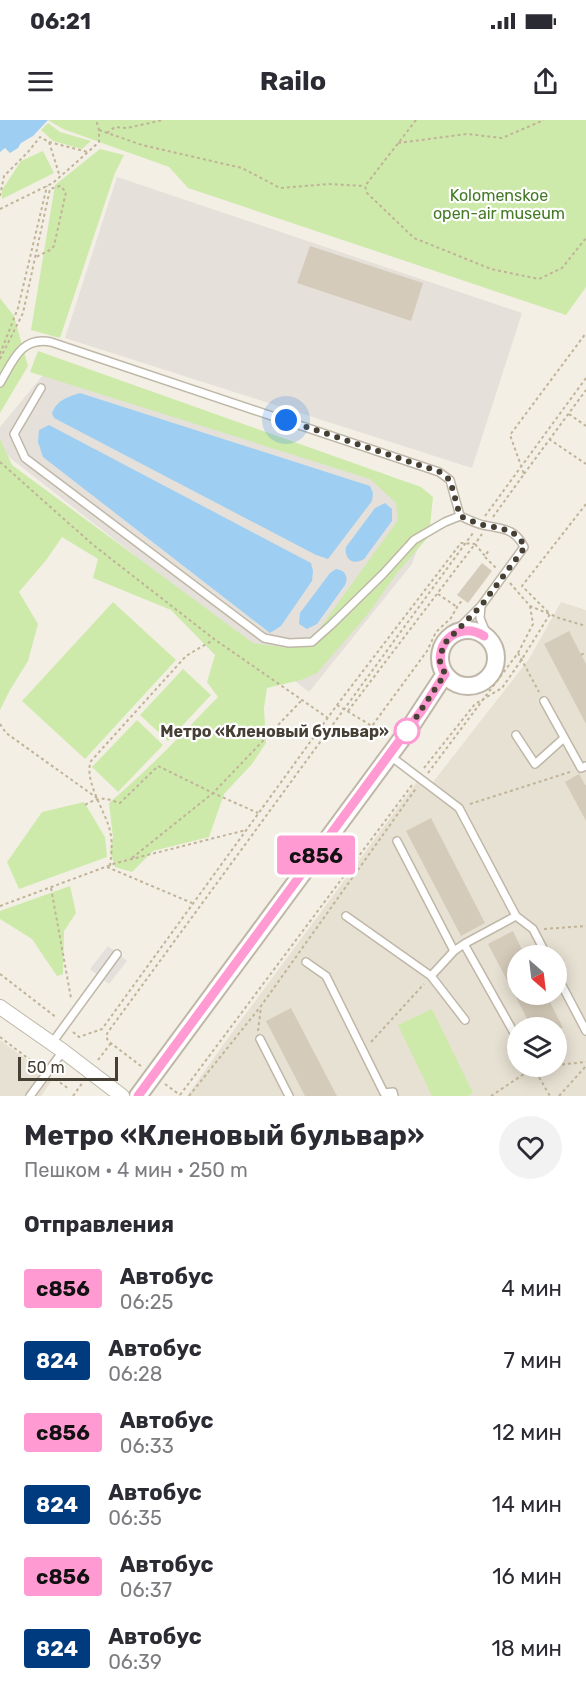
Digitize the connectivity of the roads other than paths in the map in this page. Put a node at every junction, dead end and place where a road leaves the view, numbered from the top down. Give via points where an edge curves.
1 (0, 383) edge
2 (41, 388) dead end
3 (460, 516) junction
4 (481, 606) junction
5 (451, 636) junction
6 (489, 640) junction
7 (445, 674) junction
8 (462, 686) junction
9 (544, 701) road end
10 (422, 710) junction
11 (516, 735) dead end
12 (564, 738) junction
13 (389, 755) junction
14 (584, 767) edge
15 (397, 841) dead end
16 (346, 916) dead end
17 (516, 916) junction
18 (464, 944) junction
19 (541, 945) edge
20 (454, 951) junction
21 (117, 954) dead end
22 (306, 962) dead end
23 (431, 976) junction
24 (567, 995) edge
25 (0, 1007) edge
26 (465, 1020) dead end
27 (507, 1020) edge
28 (586, 1031) edge
29 (260, 1039) road end
30 (57, 1047) junction
31 (382, 1094) edge
32 (30, 1096) edge
33 (122, 1096) edge
34 (138, 1096) edge
35 (289, 1096) edge
36 (394, 1096) edge

1 - 3 lane via 26,345 42,340 51,342 440,472 450,480
2 - 3 lane via 14,434 26,458 264,638 289,644 312,642 414,540
3 - 4 lane via 506,529 520,538 525,547
4 - 5 lane
4 - 6 lane via 480,618
5 - 6 street via 474,631
5 - 7 street via 440,656
6 - 8 street via 496,656 495,667 479,684
7 - 8 street
7 - 10 street
8 - 10 street
9 - 12 lane
10 - 13 street
11 - 12 lane via 534,764
12 - 14 lane
13 - 17 lane via 459,808
13 - 34 street
15 - 20 lane
16 - 23 lane
17 - 18 lane
17 - 19 lane via 533,929
18 - 20 lane
18 - 27 lane
20 - 23 lane
21 - 30 lane via 65,1025
22 - 31 lane via 326,976
23 - 26 lane
24 - 28 lane
25 - 30 street
29 - 35 lane
30 - 32 lane via 47,1073
30 - 33 street
31 - 36 lane via 393,1092

